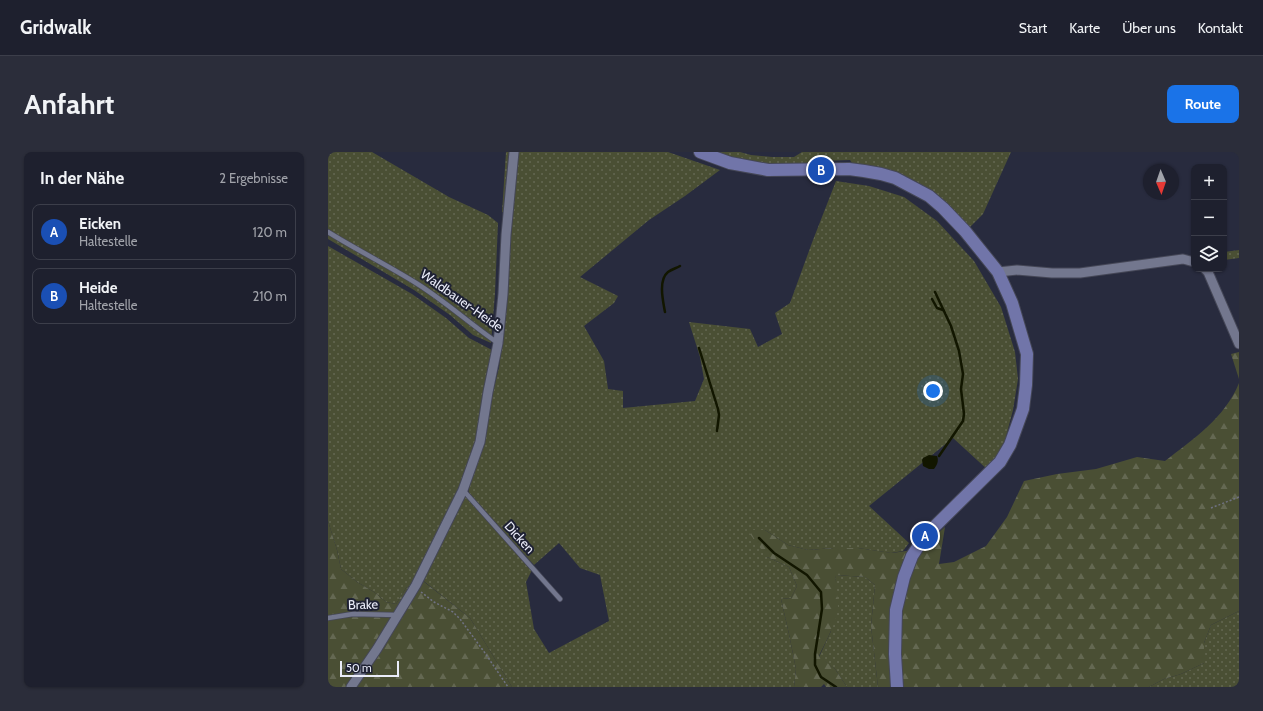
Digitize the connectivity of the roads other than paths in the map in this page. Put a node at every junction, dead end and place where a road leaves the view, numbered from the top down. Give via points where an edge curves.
1 (514, 152) edge
2 (700, 152) edge
3 (328, 232) edge
4 (1191, 261) edge
5 (998, 272) junction
6 (1208, 272) edge
7 (498, 343) junction
8 (1239, 343) edge
9 (463, 490) junction
10 (560, 599) dead end
11 (398, 615) junction
12 (328, 618) edge
13 (351, 687) edge
14 (897, 687) edge

1 - 7 street, Waldbauer-Heide
2 - 5 main road via 730,163 768,170 864,170 895,178 929,196 943,208
3 - 7 lane, Waldbauer-Heide via 416,283
4 - 5 street via 1183,259 1080,273 1017,270
5 - 14 main road via 1012,303 1027,354 1023,409 1010,445 1000,462 926,536 912,556 896,610
6 - 8 street
7 - 9 street via 480,442
9 - 10 lane, Dicken
9 - 11 street via 415,587
11 - 12 lane, Brake via 353,614
11 - 13 street

